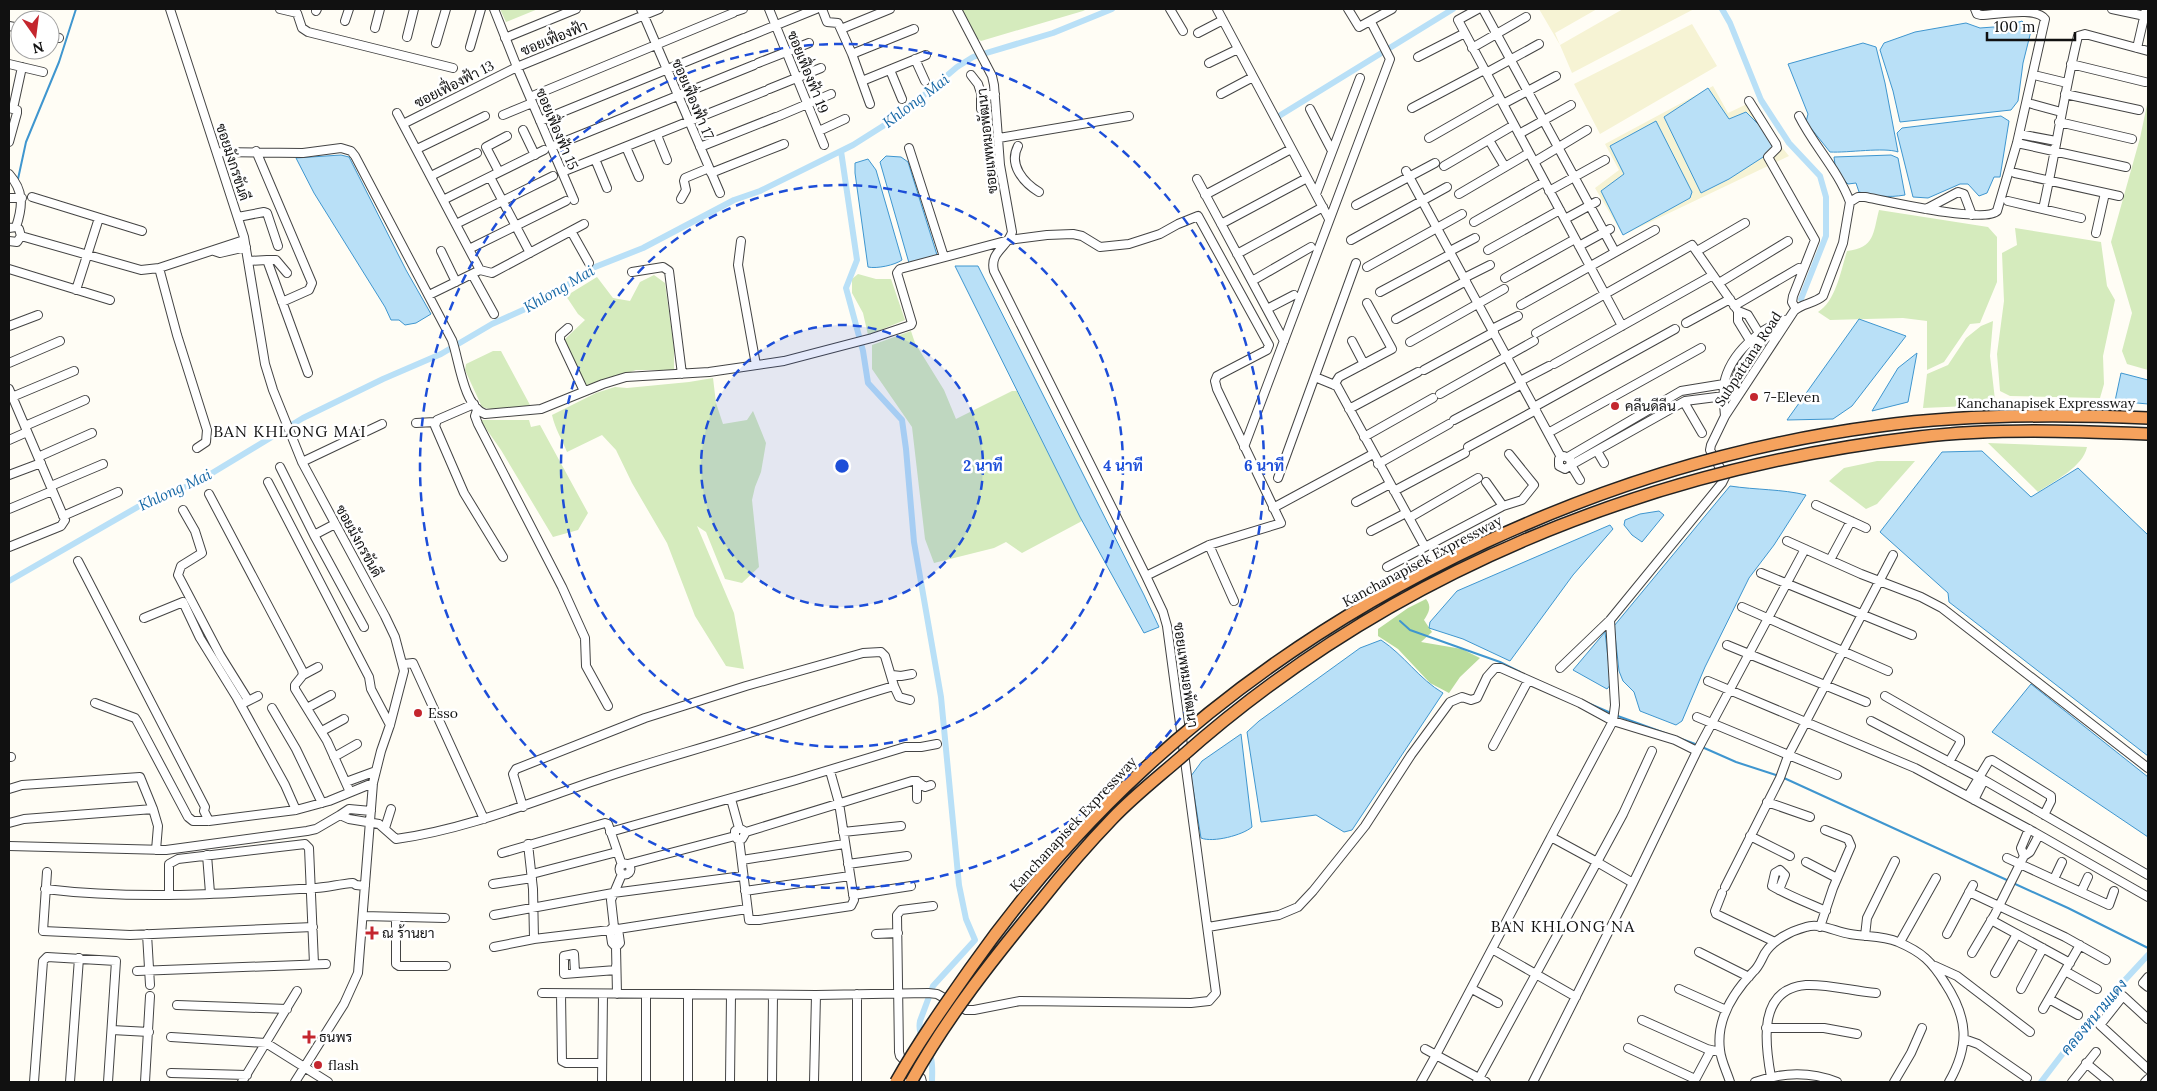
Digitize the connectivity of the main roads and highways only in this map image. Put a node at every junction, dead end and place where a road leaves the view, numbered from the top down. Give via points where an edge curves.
1 (2148, 418) edge
2 (2148, 434) edge
3 (896, 1082) edge
4 (911, 1082) edge

1 - 3 highway, Kanchanapisek Expressway, bridge via 1969,416 1822,435 1649,478 1572,504 1474,547 1372,602 1288,654 1231,696 1143,770 1067,849 997,932 927,1030
2 - 4 highway, Kanchanapisek Expressway, bridge via 2027,431 1923,436 1771,461 1704,477 1527,538 1422,590 1339,638 1236,709 1115,816 1073,861 999,951 940,1034

